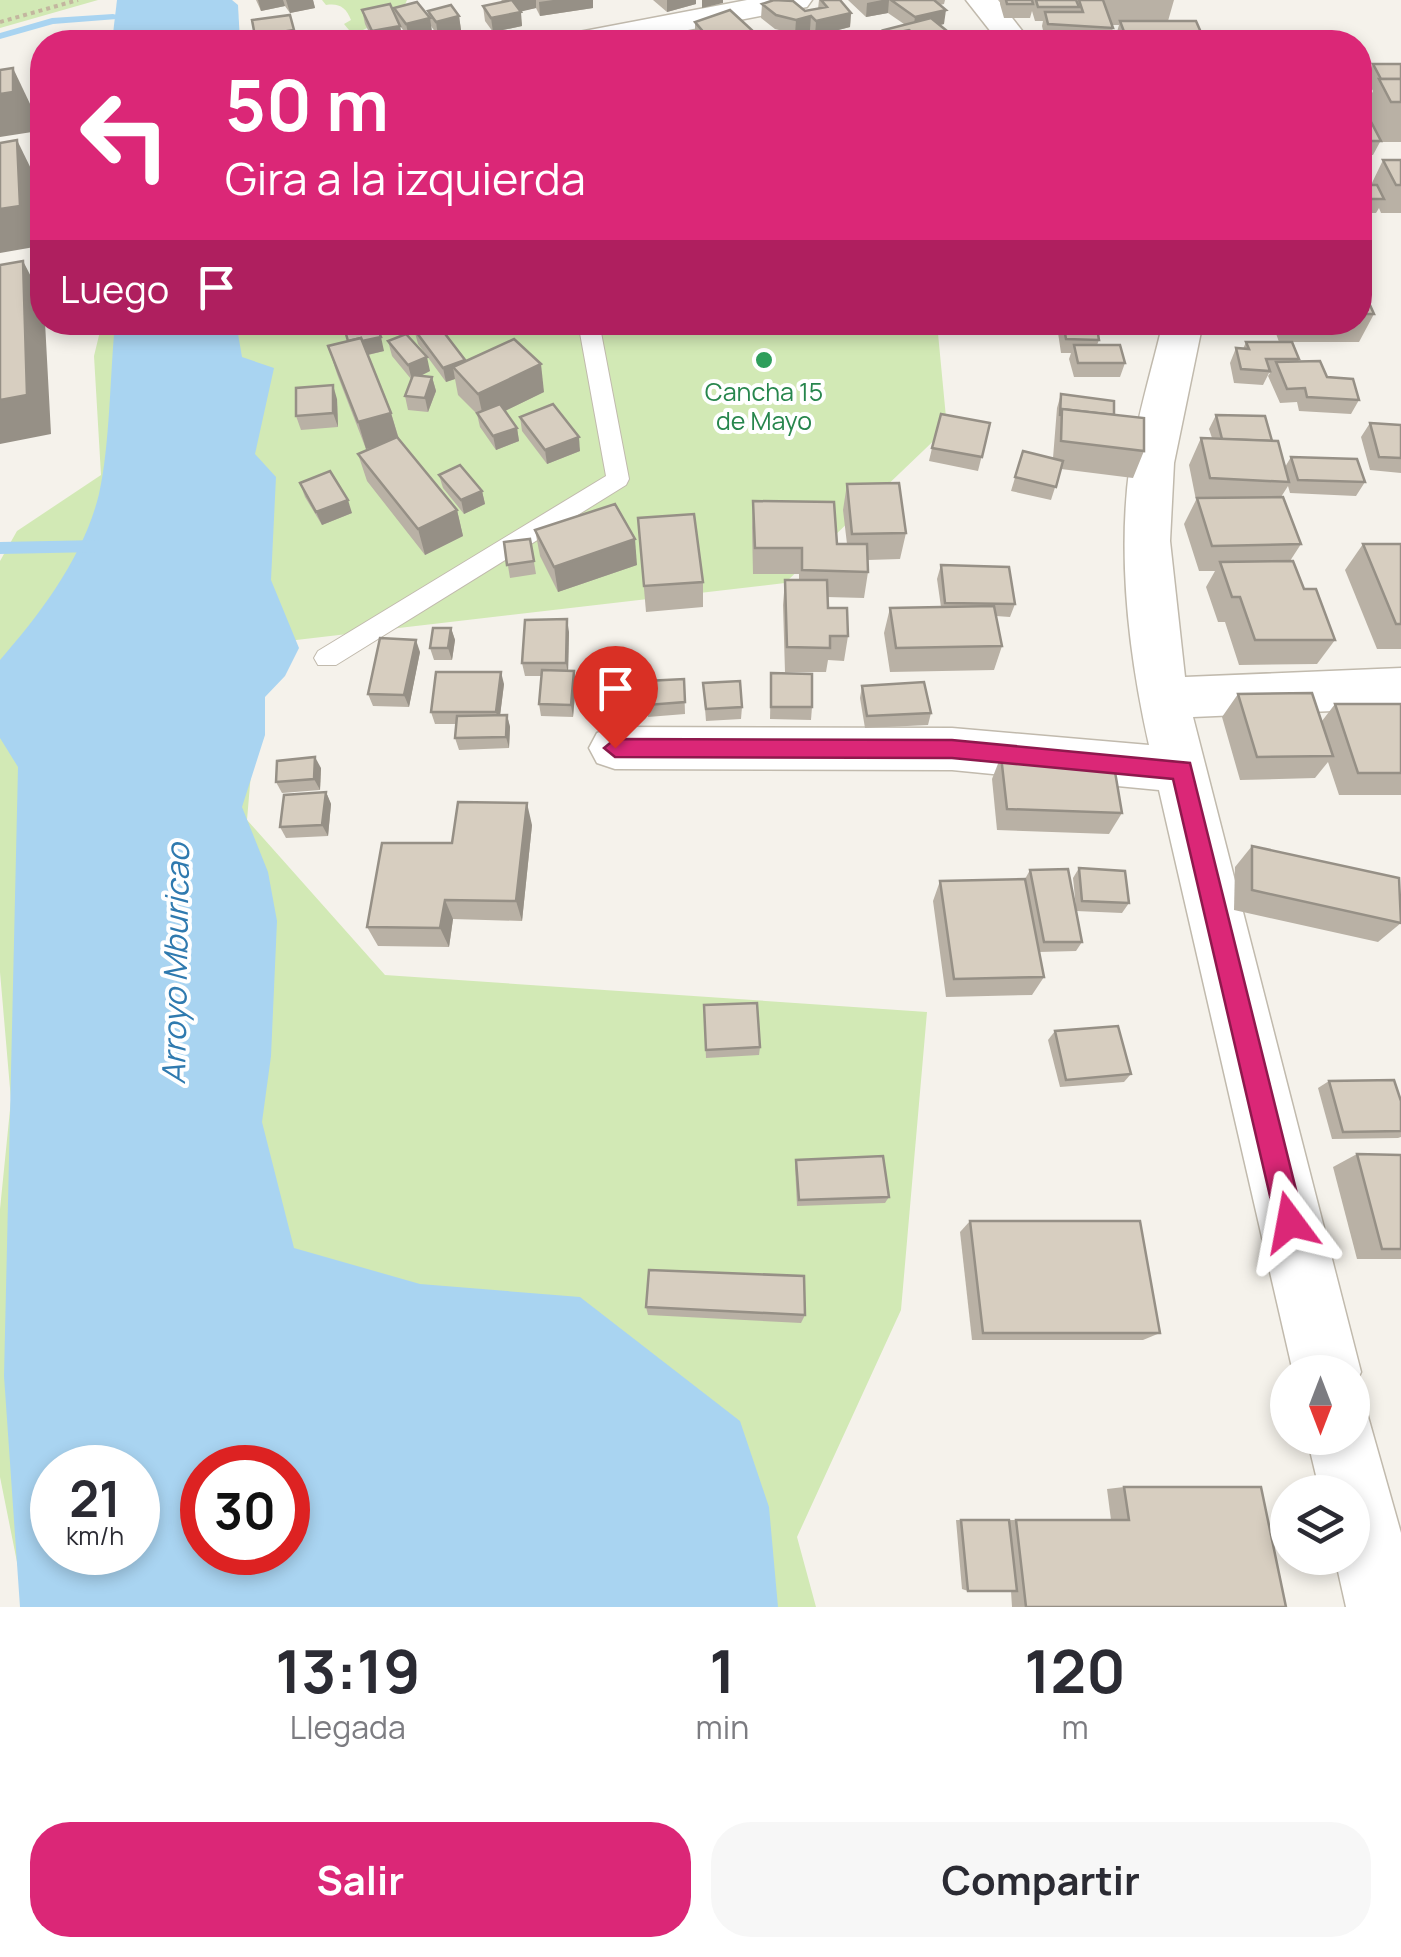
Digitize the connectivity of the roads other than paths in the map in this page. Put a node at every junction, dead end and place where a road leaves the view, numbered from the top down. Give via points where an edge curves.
1 (796, 0) edge
2 (982, 0) edge
3 (641, 30) edge
4 (1005, 30) edge
5 (590, 335) edge
6 (1181, 335) edge
7 (327, 658) dead end
8 (1401, 688) edge
9 (1163, 698) junction
10 (615, 748) dead end
11 (1182, 770) junction
12 (1322, 1355) edge
13 (1346, 1455) edge
14 (1383, 1607) edge

1 - 3 street
2 - 4 street
5 - 7 lane via 618,478
6 - 9 street via 1152,464 1146,541
8 - 9 street
9 - 11 street
10 - 11 street via 952,749
11 - 12 street
13 - 14 street

